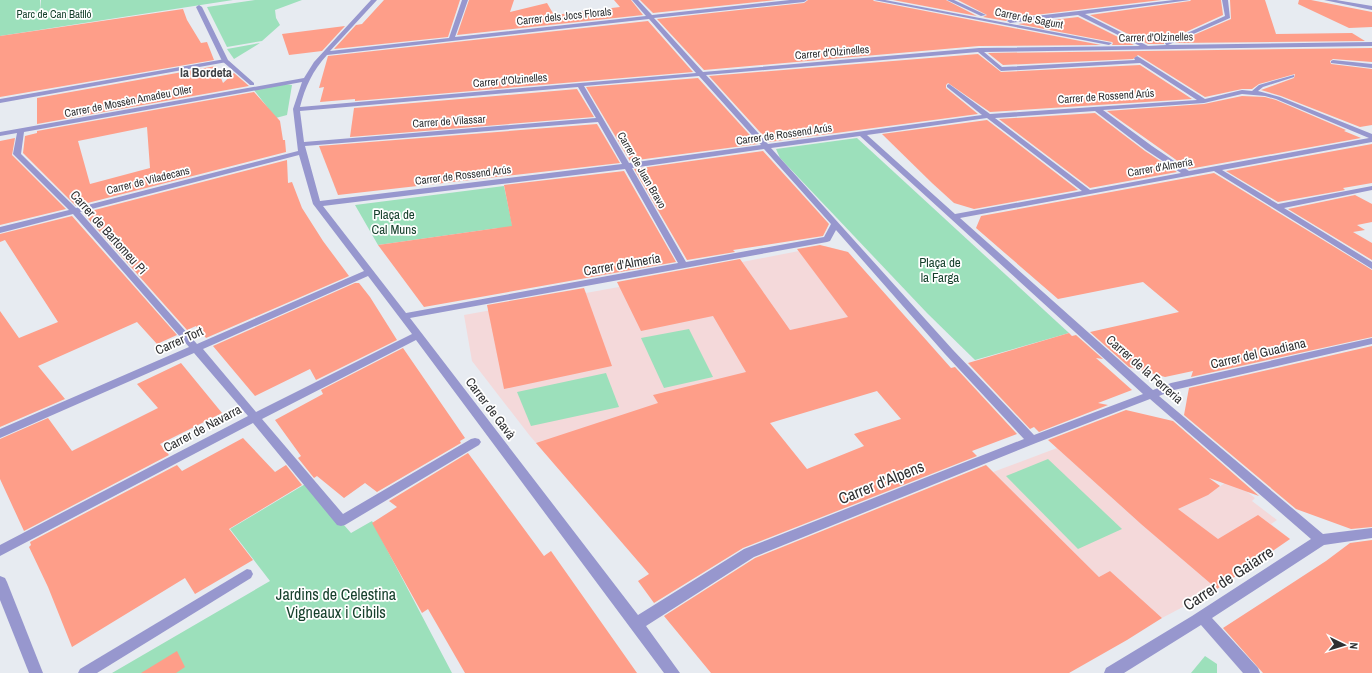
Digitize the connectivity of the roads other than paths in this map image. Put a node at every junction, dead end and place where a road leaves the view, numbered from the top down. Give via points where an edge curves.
1 (374, 0) edge
2 (465, 0) edge
3 (635, 0) edge
4 (804, 0) edge
5 (878, 0) edge
6 (950, 0) edge
7 (1186, 0) edge
8 (1225, 0) edge
9 (1327, 0) edge
10 (199, 7) dead end
11 (1372, 8) edge
12 (1079, 13) junction
13 (650, 17) junction
14 (1000, 22) junction
15 (451, 39) junction
16 (1372, 44) edge
17 (1146, 47) junction
18 (1157, 47) junction
19 (1114, 48) junction
20 (1129, 48) junction
21 (979, 50) junction
22 (326, 53) junction
23 (225, 61) junction
24 (1141, 61) junction
25 (1333, 62) dead end
26 (1372, 66) edge
27 (701, 74) junction
28 (1292, 76) dead end
29 (306, 79) junction
30 (580, 84) junction
31 (254, 86) junction
32 (949, 86) dead end
33 (1254, 92) junction
34 (0, 101) edge
35 (1204, 101) junction
36 (1096, 108) junction
37 (296, 109) junction
38 (988, 116) junction
39 (599, 120) junction
40 (20, 131) junction
41 (0, 134) edge
42 (862, 134) junction
43 (1372, 139) edge
44 (302, 148) junction
45 (768, 148) junction
46 (627, 166) junction
47 (1216, 169) junction
48 (1188, 174) junction
49 (1372, 188) edge
50 (1088, 192) junction
51 (318, 204) junction
52 (1276, 207) junction
53 (74, 210) junction
54 (953, 217) junction
55 (835, 224) junction
56 (0, 230) edge
57 (684, 266) junction
58 (1372, 266) edge
59 (370, 272) junction
60 (405, 317) junction
61 (418, 334) junction
62 (1372, 341) edge
63 (196, 348) junction
64 (1151, 395) junction
65 (255, 418) junction
66 (0, 434) edge
67 (1032, 440) junction
68 (476, 442) dead end
69 (1372, 533) edge
70 (1321, 540) junction
71 (0, 551) edge
72 (247, 574) dead end
73 (0, 582) edge
74 (1202, 617) junction
75 (636, 624) junction
76 (36, 673) edge
77 (85, 673) edge
78 (673, 673) edge
79 (1111, 673) edge
80 (1253, 673) edge

1 - 22 street
2 - 15 street
3 - 13 street
4 - 13 street, Carrer dels Jocs Florals
5 - 14 street, Carrer de Sagunt
6 - 14 street
7 - 12 street
8 - 18 street via 1228,17
9 - 11 street
10 - 23 street
12 - 14 street
12 - 17 street
13 - 15 street, Carrer dels Jocs Florals
13 - 27 street
14 - 20 street, Carrer de Sagunt
15 - 22 street, Carrer dels Jocs Florals
16 - 18 street, Carrer d'Olzinelles
17 - 18 street, Carrer d'Olzinelles
17 - 20 street, Carrer d'Olzinelles
19 - 20 street, Carrer d'Olzinelles
19 - 21 street, Carrer d'Olzinelles
19 - 24 street
21 - 24 street via 1001,69
21 - 27 street, Carrer d'Olzinelles
22 - 29 street
23 - 31 street
23 - 34 lane
24 - 35 street
25 - 26 street
27 - 30 street, Carrer d'Olzinelles
27 - 45 street
28 - 33 street via 1261,86
29 - 31 street, Carrer de Mossèn Amadeu Oller
29 - 37 street
30 - 37 street, Carrer d'Olzinelles
30 - 39 street, Carrer de Juan Bravo
31 - 40 street, Carrer de Mossèn Amadeu Oller
32 - 38 street
33 - 35 street, Carrer de Rossend Arús via 1242,92
33 - 43 street via 1278,98
35 - 36 street, Carrer de Rossend Arús
36 - 38 street, Carrer de Rossend Arús
36 - 48 street
37 - 44 street, Carrer de Gavà
38 - 42 street, Carrer de Rossend Arús
38 - 50 street
39 - 44 street, Carrer de Vilassar
39 - 46 street, Carrer de Juan Bravo
40 - 41 street, Carrer de Mossèn Amadeu Oller
40 - 53 street, Carrer de Bartomeu Pi via 17,154
42 - 45 street, Carrer de Rossend Arús
42 - 54 street
43 - 47 street, Carrer d'Almería
44 - 51 street, Carrer de Gavà
44 - 53 street, Carrer de Viladecans
45 - 46 street, Carrer de Rossend Arús
45 - 55 street
46 - 51 street, Carrer de Rossend Arús
46 - 57 street, Carrer de Juan Bravo
47 - 48 street, Carrer d'Almería
47 - 52 street
48 - 50 street, Carrer d'Almería
49 - 52 street
50 - 54 street, Carrer d'Almería
51 - 59 street, Carrer de Gavà
52 - 58 street
53 - 56 street, Carrer de Viladecans
53 - 63 street, Carrer de Bartomeu Pi
54 - 64 street, Carrer de la Ferreria
55 - 57 street, Carrer d'Almería via 827,239
55 - 67 street via 964,369
57 - 60 street, Carrer d'Almería
59 - 60 street, Carrer de Gavà
59 - 63 street, Carrer Tort
60 - 61 street, Carrer de Gavà
61 - 65 street, Carrer de Navarra
61 - 75 street, Carrer de Gavà
62 - 64 street, Carrer del Guadiana via 1171,387
63 - 65 street, Carrer de Bartomeu Pi
63 - 66 street, Carrer Tort
64 - 67 street, Carrer d'Alpens
64 - 70 street, Carrer de la Ferreria
65 - 68 street, Carrer de Bartomeu Pi via 341,521
65 - 71 street, Carrer de Navarra
67 - 75 street, Carrer d'Alpens via 749,553
69 - 70 street, Carrer de Gaiarre
70 - 74 street, Carrer de Gaiarre
72 - 77 lane
73 - 76 street
74 - 79 street, Carrer de Gaiarre
74 - 80 street
75 - 78 street, Carrer de Gavà

